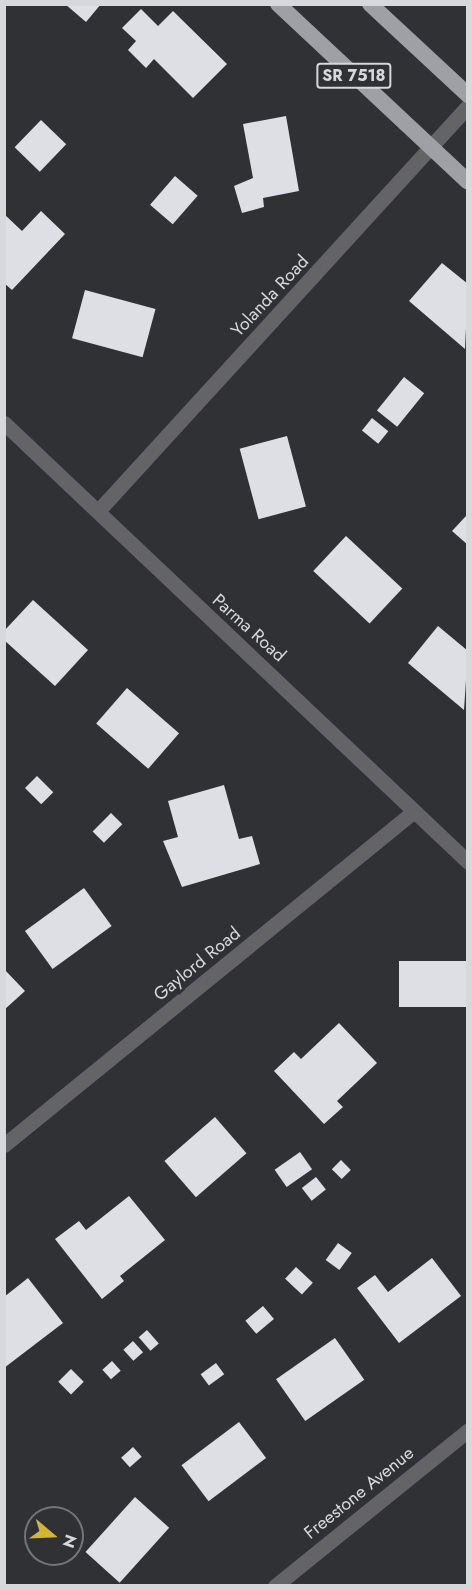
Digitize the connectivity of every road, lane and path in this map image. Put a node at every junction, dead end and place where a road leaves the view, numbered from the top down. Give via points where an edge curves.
1 (278, 4) edge
2 (370, 4) edge
3 (468, 95) edge
4 (468, 106) edge
5 (431, 148) junction
6 (468, 182) edge
7 (4, 423) edge
8 (98, 511) junction
9 (413, 812) junction
10 (468, 862) edge
11 (4, 1145) edge
12 (468, 1430) edge
13 (275, 1586) edge

1 - 5 highway, SR 7518
2 - 3 highway, SR 7518
4 - 5 street, Yolanda Road
5 - 6 highway, SR 7518
5 - 8 street, Yolanda Road
7 - 8 street, Parma Road
8 - 9 street, Parma Road
9 - 10 street, Parma Road
9 - 11 street, Gaylord Road
12 - 13 street, Freestone Avenue

